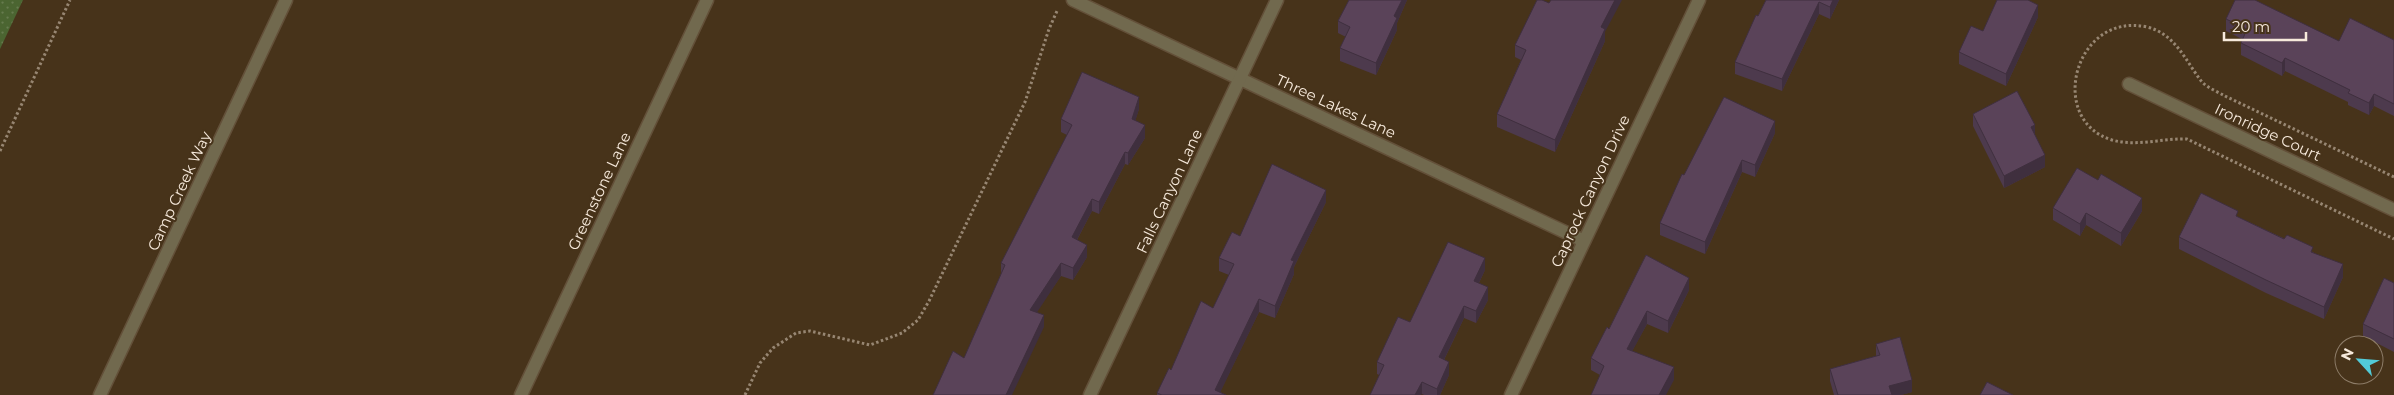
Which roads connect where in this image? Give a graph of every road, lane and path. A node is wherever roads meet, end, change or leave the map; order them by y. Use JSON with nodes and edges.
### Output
{"nodes":[{"id":1,"x":70,"y":0,"type":"edge"},
{"id":2,"x":286,"y":0,"type":"edge"},
{"id":3,"x":707,"y":0,"type":"edge"},
{"id":4,"x":1074,"y":0,"type":"edge"},
{"id":5,"x":1277,"y":0,"type":"edge"},
{"id":6,"x":1699,"y":0,"type":"edge"},
{"id":7,"x":1058,"y":7,"type":"dead end"},
{"id":8,"x":1240,"y":78,"type":"junction"},
{"id":9,"x":2129,"y":84,"type":"dead end"},
{"id":10,"x":0,"y":151,"type":"edge"},
{"id":11,"x":2394,"y":210,"type":"edge"},
{"id":12,"x":1584,"y":241,"type":"junction"},
{"id":13,"x":100,"y":395,"type":"edge"},
{"id":14,"x":521,"y":395,"type":"edge"},
{"id":15,"x":745,"y":395,"type":"edge"},
{"id":16,"x":1090,"y":395,"type":"edge"},
{"id":17,"x":1511,"y":395,"type":"edge"}],
"edges":[{"from":1,"to":10,"type":"path"},
{"from":2,"to":13,"type":"street","name":"Camp Creek Way"},
{"from":3,"to":14,"type":"street","name":"Greenstone Lane"},
{"from":4,"to":8,"type":"street","name":"Three Lakes Lane"},
{"from":5,"to":8,"type":"street","name":"Falls Canyon Lane"},
{"from":6,"to":12,"type":"street","name":"Caprock Canyon Drive"},
{"from":7,"to":15,"type":"path"},
{"from":8,"to":12,"type":"street","name":"Three Lakes Lane"},
{"from":8,"to":16,"type":"street","name":"Falls Canyon Lane"},
{"from":9,"to":11,"type":"street","name":"Ironridge Court"},
{"from":12,"to":17,"type":"street","name":"Caprock Canyon Drive"}]}
